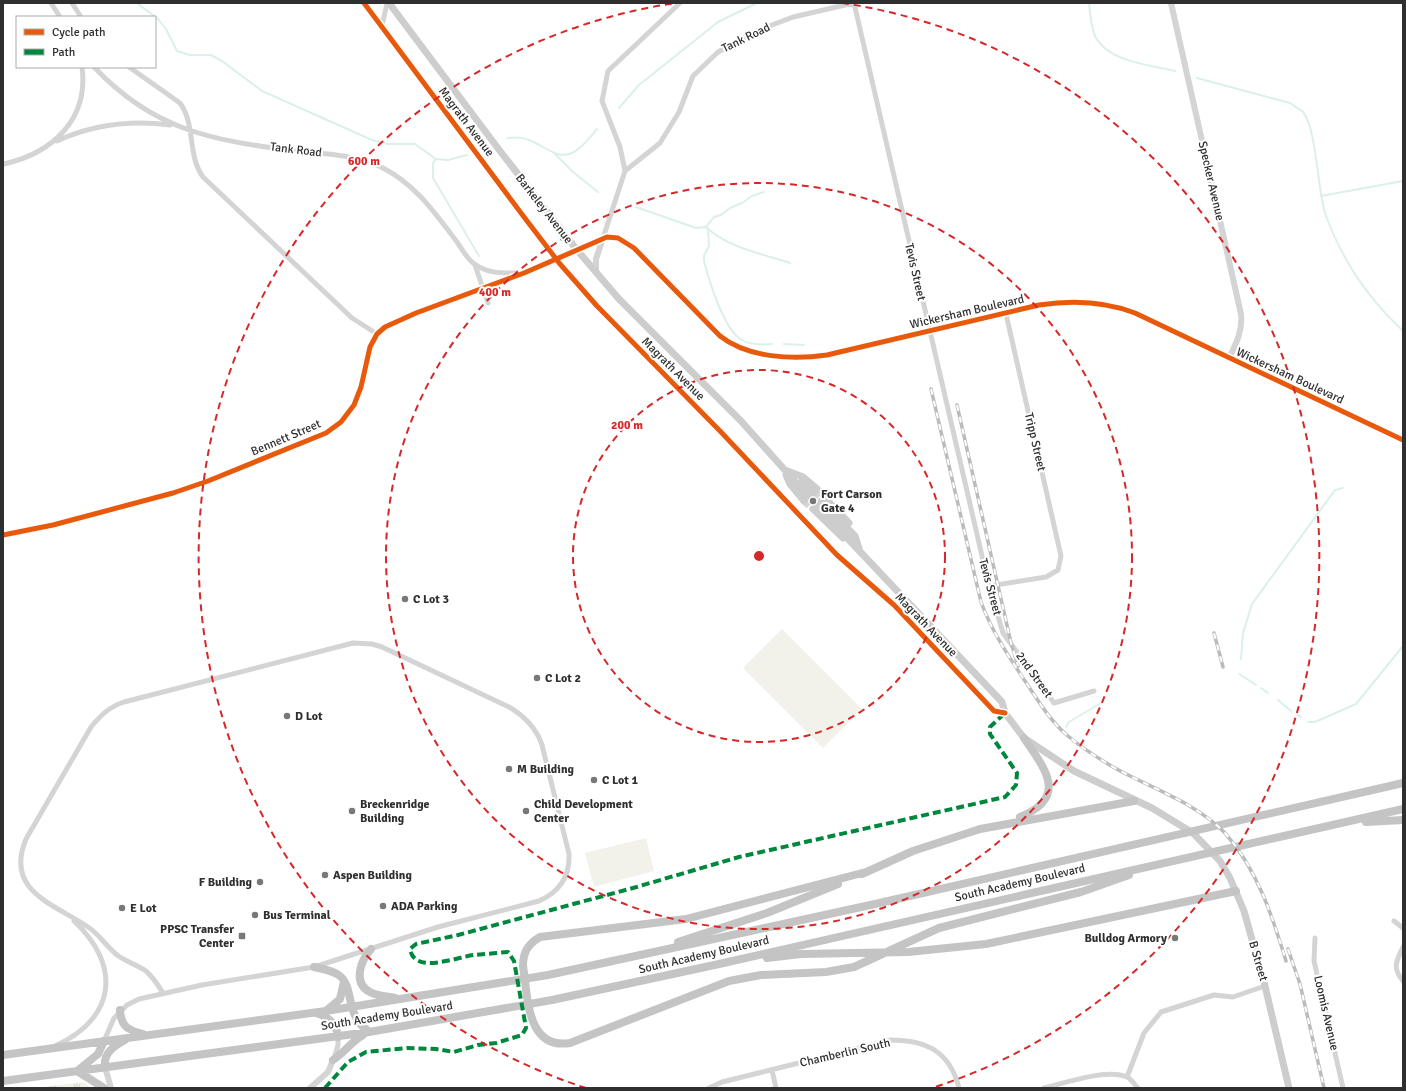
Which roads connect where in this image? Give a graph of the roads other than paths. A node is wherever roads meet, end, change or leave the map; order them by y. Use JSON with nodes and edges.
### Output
{"nodes":[{"id":1,"x":51,"y":3,"type":"edge"},
{"id":2,"x":72,"y":3,"type":"edge"},
{"id":3,"x":364,"y":3,"type":"edge"},
{"id":4,"x":388,"y":3,"type":"edge"},
{"id":5,"x":680,"y":3,"type":"edge"},
{"id":6,"x":854,"y":3,"type":"edge"},
{"id":7,"x":1171,"y":3,"type":"edge"},
{"id":8,"x":59,"y":16,"type":"edge"},
{"id":9,"x":80,"y":16,"type":"edge"},
{"id":10,"x":382,"y":26,"type":"junction"},
{"id":11,"x":82,"y":68,"type":"edge"},
{"id":12,"x":95,"y":68,"type":"edge"},
{"id":13,"x":130,"y":68,"type":"edge"},
{"id":14,"x":175,"y":126,"type":"junction"},
{"id":15,"x":190,"y":131,"type":"junction"},
{"id":16,"x":53,"y":143,"type":"junction"},
{"id":17,"x":4,"y":164,"type":"dead end"},
{"id":18,"x":625,"y":171,"type":"junction"},
{"id":19,"x":602,"y":238,"type":"junction"},
{"id":20,"x":577,"y":250,"type":"junction"},
{"id":21,"x":556,"y":259,"type":"junction"},
{"id":22,"x":475,"y":265,"type":"junction"},
{"id":23,"x":596,"y":272,"type":"junction"},
{"id":24,"x":524,"y":273,"type":"junction"},
{"id":25,"x":483,"y":288,"type":"junction"},
{"id":26,"x":488,"y":303,"type":"dead end"},
{"id":27,"x":1006,"y":314,"type":"junction"},
{"id":28,"x":929,"y":331,"type":"junction"},
{"id":29,"x":377,"y":334,"type":"junction"},
{"id":30,"x":1229,"y":358,"type":"junction"},
{"id":31,"x":1403,"y":440,"type":"edge"},
{"id":32,"x":783,"y":469,"type":"junction"},
{"id":33,"x":3,"y":535,"type":"edge"},
{"id":34,"x":861,"y":552,"type":"junction"},
{"id":35,"x":989,"y":586,"type":"junction"},
{"id":36,"x":1003,"y":633,"type":"joint"},
{"id":37,"x":1094,"y":691,"type":"dead end"},
{"id":38,"x":1005,"y":713,"type":"junction"},
{"id":39,"x":1024,"y":738,"type":"junction"},
{"id":40,"x":1403,"y":778,"type":"edge"},
{"id":41,"x":1403,"y":783,"type":"edge"},
{"id":42,"x":1363,"y":793,"type":"junction"},
{"id":43,"x":1134,"y":801,"type":"junction"},
{"id":44,"x":1403,"y":809,"type":"edge"},
{"id":45,"x":1403,"y":820,"type":"edge"},
{"id":46,"x":1005,"y":823,"type":"junction"},
{"id":47,"x":1337,"y":824,"type":"junction"},
{"id":48,"x":1205,"y":844,"type":"joint"},
{"id":49,"x":1165,"y":862,"type":"junction"},
{"id":50,"x":866,"y":872,"type":"junction"},
{"id":51,"x":1236,"y":891,"type":"junction"},
{"id":52,"x":68,"y":916,"type":"junction"},
{"id":53,"x":1394,"y":921,"type":"dead end"},
{"id":54,"x":1403,"y":928,"type":"edge"},
{"id":55,"x":1315,"y":938,"type":"dead end"},
{"id":56,"x":1403,"y":947,"type":"edge"},
{"id":57,"x":370,"y":949,"type":"junction"},
{"id":58,"x":625,"y":959,"type":"junction"},
{"id":59,"x":719,"y":964,"type":"junction"},
{"id":60,"x":314,"y":967,"type":"junction"},
{"id":61,"x":344,"y":981,"type":"junction"},
{"id":62,"x":1403,"y":981,"type":"edge"},
{"id":63,"x":1265,"y":986,"type":"junction"},
{"id":64,"x":163,"y":992,"type":"junction"},
{"id":65,"x":403,"y":999,"type":"junction"},
{"id":66,"x":352,"y":1007,"type":"junction"},
{"id":67,"x":120,"y":1010,"type":"junction"},
{"id":68,"x":326,"y":1011,"type":"junction"},
{"id":69,"x":313,"y":1013,"type":"junction"},
{"id":70,"x":370,"y":1032,"type":"junction"},
{"id":71,"x":145,"y":1035,"type":"junction"},
{"id":72,"x":131,"y":1037,"type":"junction"},
{"id":73,"x":338,"y":1037,"type":"junction"},
{"id":74,"x":104,"y":1041,"type":"junction"},
{"id":75,"x":49,"y":1049,"type":"junction"},
{"id":76,"x":3,"y":1055,"type":"edge"},
{"id":77,"x":333,"y":1060,"type":"junction"},
{"id":78,"x":105,"y":1067,"type":"junction"},
{"id":79,"x":772,"y":1070,"type":"junction"},
{"id":80,"x":76,"y":1071,"type":"junction"},
{"id":81,"x":1127,"y":1077,"type":"junction"},
{"id":82,"x":3,"y":1081,"type":"edge"},
{"id":83,"x":1062,"y":1086,"type":"edge"},
{"id":84,"x":104,"y":1088,"type":"edge"},
{"id":85,"x":111,"y":1088,"type":"edge"},
{"id":86,"x":310,"y":1088,"type":"edge"},
{"id":87,"x":710,"y":1088,"type":"edge"},
{"id":88,"x":776,"y":1088,"type":"edge"},
{"id":89,"x":959,"y":1088,"type":"edge"},
{"id":90,"x":1044,"y":1088,"type":"edge"},
{"id":91,"x":1138,"y":1088,"type":"edge"},
{"id":92,"x":1289,"y":1088,"type":"edge"},
{"id":93,"x":1343,"y":1088,"type":"edge"}],
"edges":[{"from":1,"to":8,"type":"street"},
{"from":2,"to":9,"type":"street"},
{"from":3,"to":10,"type":"main road","name":"Magrath Avenue"},
{"from":4,"to":10,"type":"street"},
{"from":4,"to":20,"type":"main road","name":"Barkeley Avenue"},
{"from":5,"to":18,"type":"street"},
{"from":6,"to":18,"type":"street","name":"Tank Road"},
{"from":6,"to":28,"type":"street","name":"Tevis Street"},
{"from":7,"to":30,"type":"street","name":"Specker Avenue"},
{"from":10,"to":21,"type":"main road","name":"Magrath Avenue"},
{"from":11,"to":16,"type":"street"},
{"from":12,"to":14,"type":"street","name":"Tank Road"},
{"from":13,"to":15,"type":"street"},
{"from":14,"to":15,"type":"street","name":"Tank Road"},
{"from":14,"to":16,"type":"street"},
{"from":15,"to":22,"type":"street","name":"Tank Road"},
{"from":15,"to":29,"type":"street"},
{"from":16,"to":17,"type":"street"},
{"from":18,"to":19,"type":"street"},
{"from":19,"to":20,"type":"street"},
{"from":19,"to":23,"type":"street"},
{"from":19,"to":28,"type":"street","name":"Wickersham Boulevard"},
{"from":20,"to":21,"type":"street"},
{"from":20,"to":23,"type":"main road","name":"Barkeley Avenue"},
{"from":21,"to":24,"type":"street"},
{"from":21,"to":38,"type":"main road","name":"Magrath Avenue"},
{"from":22,"to":24,"type":"street"},
{"from":22,"to":25,"type":"street","name":"Tank Road"},
{"from":23,"to":32,"type":"main road","name":"Barkeley Avenue"},
{"from":24,"to":25,"type":"street"},
{"from":25,"to":26,"type":"street","name":"Tank Road"},
{"from":25,"to":29,"type":"street"},
{"from":27,"to":28,"type":"street","name":"Wickersham Boulevard"},
{"from":27,"to":30,"type":"street","name":"Wickersham Boulevard"},
{"from":27,"to":35,"type":"street","name":"Tripp Street"},
{"from":28,"to":35,"type":"street","name":"Tevis Street"},
{"from":29,"to":33,"type":"street","name":"Bennett Street"},
{"from":30,"to":31,"type":"street","name":"Wickersham Boulevard"},
{"from":32,"to":32,"type":"main road","name":"Barkeley Avenue"},
{"from":34,"to":34,"type":"main road"},
{"from":34,"to":38,"type":"main road"},
{"from":35,"to":36,"type":"street","name":"Tevis Street"},
{"from":36,"to":37,"type":"street","name":"2nd Street"},
{"from":38,"to":39,"type":"main road","name":"Magrath Avenue"},
{"from":39,"to":43,"type":"main road","name":"Magrath Avenue"},
{"from":39,"to":46,"type":"highway"},
{"from":40,"to":42,"type":"highway"},
{"from":41,"to":42,"type":"highway","name":"South Academy Boulevard"},
{"from":42,"to":58,"type":"highway","name":"South Academy Boulevard"},
{"from":43,"to":46,"type":"highway"},
{"from":43,"to":48,"type":"main road","name":"Magrath Avenue"},
{"from":44,"to":47,"type":"highway","name":"South Academy Boulevard"},
{"from":45,"to":47,"type":"highway"},
{"from":46,"to":50,"type":"highway"},
{"from":47,"to":49,"type":"highway","name":"South Academy Boulevard"},
{"from":48,"to":51,"type":"main road","name":"B Street"},
{"from":49,"to":50,"type":"highway"},
{"from":49,"to":59,"type":"highway","name":"South Academy Boulevard"},
{"from":50,"to":58,"type":"highway"},
{"from":51,"to":59,"type":"highway"},
{"from":51,"to":63,"type":"main road","name":"B Street"},
{"from":52,"to":57,"type":"street"},
{"from":52,"to":64,"type":"street"},
{"from":52,"to":75,"type":"street"},
{"from":53,"to":54,"type":"street"},
{"from":55,"to":93,"type":"street","name":"Loomis Avenue"},
{"from":56,"to":62,"type":"street"},
{"from":57,"to":60,"type":"street"},
{"from":57,"to":65,"type":"highway"},
{"from":58,"to":65,"type":"highway","name":"South Academy Boulevard"},
{"from":59,"to":70,"type":"highway","name":"South Academy Boulevard"},
{"from":60,"to":61,"type":"highway"},
{"from":60,"to":64,"type":"street"},
{"from":61,"to":66,"type":"highway"},
{"from":61,"to":68,"type":"highway"},
{"from":63,"to":81,"type":"street"},
{"from":63,"to":92,"type":"main road","name":"B Street"},
{"from":64,"to":67,"type":"street"},
{"from":65,"to":66,"type":"highway","name":"South Academy Boulevard"},
{"from":66,"to":68,"type":"highway","name":"South Academy Boulevard"},
{"from":66,"to":70,"type":"highway"},
{"from":67,"to":71,"type":"highway"},
{"from":67,"to":74,"type":"street"},
{"from":68,"to":69,"type":"highway","name":"South Academy Boulevard"},
{"from":69,"to":71,"type":"highway","name":"South Academy Boulevard"},
{"from":69,"to":73,"type":"highway"},
{"from":70,"to":73,"type":"highway","name":"South Academy Boulevard"},
{"from":70,"to":77,"type":"highway"},
{"from":71,"to":72,"type":"highway","name":"South Academy Boulevard"},
{"from":72,"to":74,"type":"highway","name":"South Academy Boulevard"},
{"from":72,"to":78,"type":"highway"},
{"from":73,"to":77,"type":"street"},
{"from":73,"to":78,"type":"highway","name":"South Academy Boulevard"},
{"from":74,"to":75,"type":"highway","name":"South Academy Boulevard"},
{"from":74,"to":80,"type":"highway"},
{"from":75,"to":76,"type":"highway","name":"South Academy Boulevard"},
{"from":77,"to":86,"type":"street"},
{"from":78,"to":80,"type":"highway","name":"South Academy Boulevard"},
{"from":78,"to":85,"type":"street"},
{"from":79,"to":87,"type":"street","name":"Chamberlin South"},
{"from":79,"to":88,"type":"street"},
{"from":79,"to":89,"type":"street","name":"Chamberlin South"},
{"from":80,"to":82,"type":"highway","name":"South Academy Boulevard"},
{"from":80,"to":84,"type":"highway"},
{"from":81,"to":83,"type":"street"},
{"from":81,"to":91,"type":"street"},
{"from":83,"to":90,"type":"street"}]}
